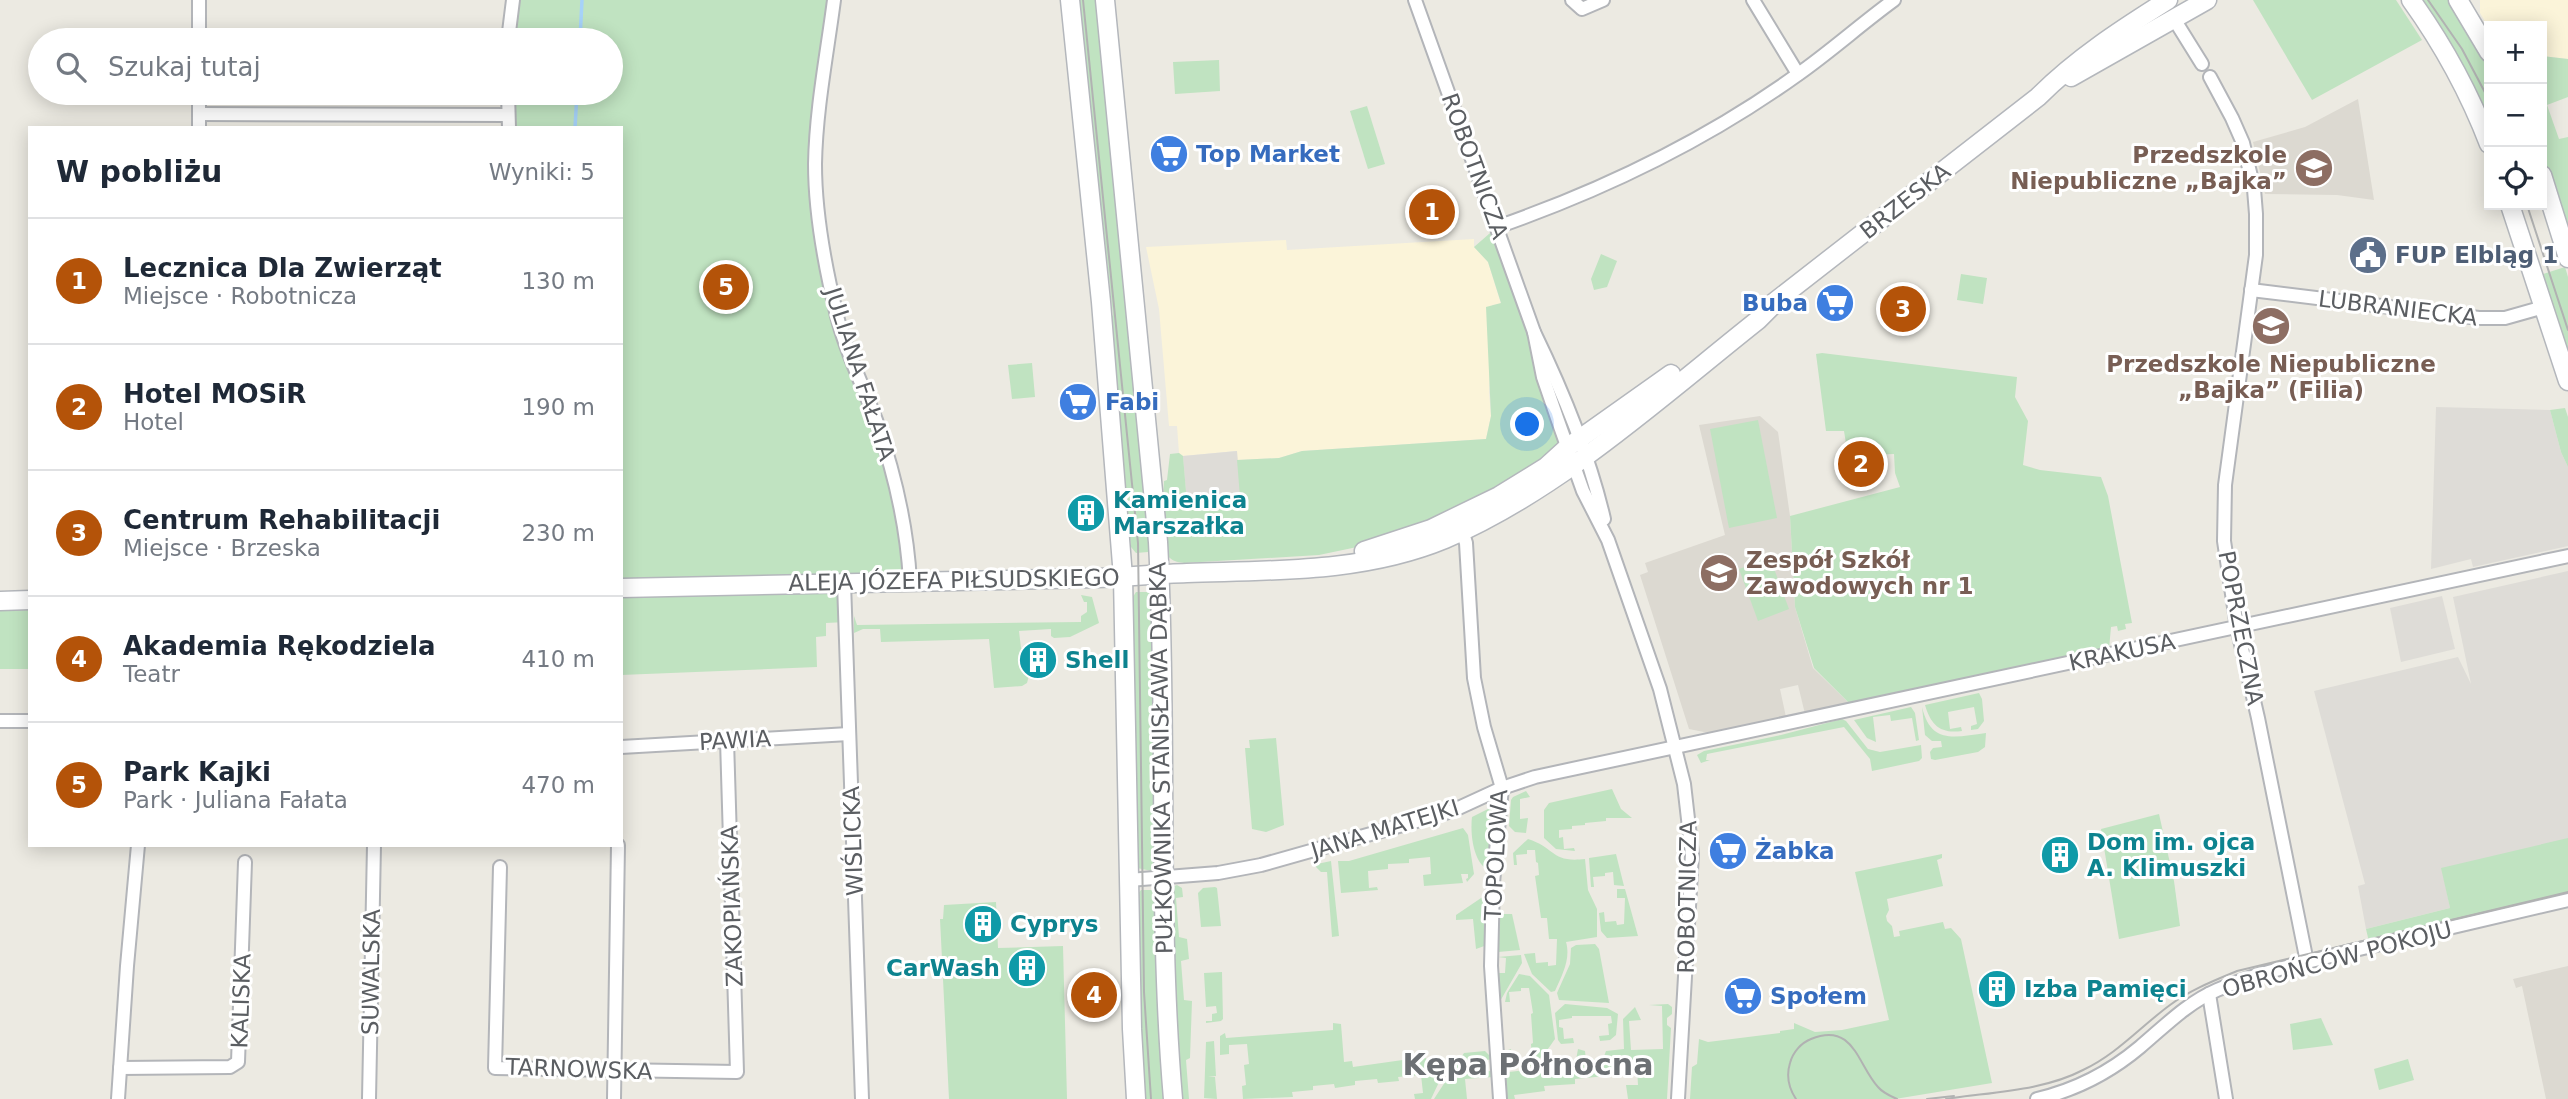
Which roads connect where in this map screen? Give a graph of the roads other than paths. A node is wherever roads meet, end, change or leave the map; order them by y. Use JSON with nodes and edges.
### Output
{"nodes":[{"id":1,"x":200,"y":0,"type":"edge"},
{"id":2,"x":513,"y":0,"type":"edge"},
{"id":3,"x":834,"y":0,"type":"edge"},
{"id":4,"x":1070,"y":0,"type":"edge"},
{"id":5,"x":1105,"y":0,"type":"edge"},
{"id":6,"x":1415,"y":0,"type":"edge"},
{"id":7,"x":1572,"y":0,"type":"edge"},
{"id":8,"x":1603,"y":0,"type":"edge"},
{"id":9,"x":1753,"y":0,"type":"edge"},
{"id":10,"x":1894,"y":0,"type":"edge"},
{"id":11,"x":2168,"y":0,"type":"edge"},
{"id":12,"x":2207,"y":0,"type":"edge"},
{"id":13,"x":2411,"y":0,"type":"edge"},
{"id":14,"x":2458,"y":0,"type":"edge"},
{"id":15,"x":2174,"y":19,"type":"junction"},
{"id":16,"x":199,"y":28,"type":"edge"},
{"id":17,"x":510,"y":28,"type":"edge"},
{"id":18,"x":2484,"y":44,"type":"edge"},
{"id":19,"x":2202,"y":64,"type":"dead end"},
{"id":20,"x":1798,"y":74,"type":"junction"},
{"id":21,"x":2210,"y":78,"type":"dead end"},
{"id":22,"x":2038,"y":97,"type":"junction"},
{"id":23,"x":199,"y":105,"type":"edge"},
{"id":24,"x":199,"y":114,"type":"junction"},
{"id":25,"x":509,"y":121,"type":"edge"},
{"id":26,"x":199,"y":126,"type":"edge"},
{"id":27,"x":2484,"y":132,"type":"edge"},
{"id":28,"x":2547,"y":191,"type":"edge"},
{"id":29,"x":2512,"y":210,"type":"edge"},
{"id":30,"x":1497,"y":227,"type":"junction"},
{"id":31,"x":2568,"y":258,"type":"edge"},
{"id":32,"x":2251,"y":290,"type":"junction"},
{"id":33,"x":2544,"y":307,"type":"junction"},
{"id":34,"x":2568,"y":381,"type":"edge"},
{"id":35,"x":1576,"y":451,"type":"junction"},
{"id":36,"x":1462,"y":531,"type":"junction"},
{"id":37,"x":2568,"y":556,"type":"edge"},
{"id":38,"x":1287,"y":570,"type":"junction"},
{"id":39,"x":1160,"y":575,"type":"junction"},
{"id":40,"x":1123,"y":577,"type":"junction"},
{"id":41,"x":910,"y":581,"type":"junction"},
{"id":42,"x":844,"y":583,"type":"junction"},
{"id":43,"x":623,"y":588,"type":"edge"},
{"id":44,"x":28,"y":600,"type":"edge"},
{"id":45,"x":0,"y":601,"type":"edge"},
{"id":46,"x":2237,"y":627,"type":"junction"},
{"id":47,"x":0,"y":721,"type":"edge"},
{"id":48,"x":28,"y":721,"type":"edge"},
{"id":49,"x":849,"y":734,"type":"junction"},
{"id":50,"x":727,"y":740,"type":"junction"},
{"id":51,"x":623,"y":747,"type":"edge"},
{"id":52,"x":1676,"y":747,"type":"junction"},
{"id":53,"x":1502,"y":788,"type":"junction"},
{"id":54,"x":138,"y":847,"type":"edge"},
{"id":55,"x":374,"y":847,"type":"edge"},
{"id":56,"x":618,"y":847,"type":"edge"},
{"id":57,"x":245,"y":862,"type":"dead end"},
{"id":58,"x":500,"y":867,"type":"dead end"},
{"id":59,"x":1163,"y":878,"type":"junction"},
{"id":60,"x":1129,"y":880,"type":"junction"},
{"id":61,"x":2568,"y":900,"type":"edge"},
{"id":62,"x":2306,"y":962,"type":"junction"},
{"id":63,"x":2209,"y":993,"type":"junction"},
{"id":64,"x":120,"y":1069,"type":"junction"},
{"id":65,"x":615,"y":1071,"type":"junction"},
{"id":66,"x":737,"y":1072,"type":"joint"},
{"id":67,"x":2051,"y":1097,"type":"edge"},
{"id":68,"x":118,"y":1099,"type":"edge"},
{"id":69,"x":369,"y":1099,"type":"edge"},
{"id":70,"x":614,"y":1099,"type":"edge"},
{"id":71,"x":862,"y":1099,"type":"edge"},
{"id":72,"x":1136,"y":1099,"type":"edge"},
{"id":73,"x":1173,"y":1099,"type":"edge"},
{"id":74,"x":1500,"y":1099,"type":"edge"},
{"id":75,"x":1678,"y":1099,"type":"edge"},
{"id":76,"x":2037,"y":1099,"type":"edge"},
{"id":77,"x":2226,"y":1099,"type":"edge"}],
"edges":[{"from":1,"to":16,"type":"street"},
{"from":2,"to":17,"type":"street"},
{"from":3,"to":41,"type":"street","name":"JULIANA FAŁATA"},
{"from":4,"to":40,"type":"main road","name":"PUŁKOWNIKA STANISŁAWA DĄBKA"},
{"from":5,"to":39,"type":"main road","name":"PUŁKOWNIKA STANISŁAWA DĄBKA"},
{"from":6,"to":30,"type":"street","name":"ROBOTNICZA"},
{"from":7,"to":8,"type":"street"},
{"from":9,"to":20,"type":"street"},
{"from":10,"to":20,"type":"street"},
{"from":11,"to":22,"type":"main road","name":"BRZESKA"},
{"from":12,"to":15,"type":"main road","name":"BRZESKA"},
{"from":13,"to":27,"type":"main road"},
{"from":14,"to":18,"type":"main road"},
{"from":15,"to":19,"type":"street"},
{"from":15,"to":22,"type":"main road","name":"BRZESKA"},
{"from":20,"to":30,"type":"street"},
{"from":21,"to":32,"type":"street","name":"POPRZECZNA"},
{"from":22,"to":35,"type":"main road","name":"BRZESKA"},
{"from":23,"to":24,"type":"street"},
{"from":24,"to":25,"type":"street"},
{"from":24,"to":26,"type":"street"},
{"from":28,"to":31,"type":"main road"},
{"from":29,"to":33,"type":"main road"},
{"from":30,"to":35,"type":"street","name":"ROBOTNICZA"},
{"from":32,"to":33,"type":"street","name":"LUBRANIECKA"},
{"from":32,"to":46,"type":"street","name":"POPRZECZNA"},
{"from":33,"to":34,"type":"main road"},
{"from":35,"to":36,"type":"main road","name":"ALEJA JÓZEFA PIŁSUDSKIEGO"},
{"from":35,"to":38,"type":"main road","name":"ALEJA JÓZEFA PIŁSUDSKIEGO"},
{"from":35,"to":52,"type":"street","name":"ROBOTNICZA"},
{"from":36,"to":38,"type":"main road","name":"ALEJA JÓZEFA PIŁSUDSKIEGO"},
{"from":36,"to":53,"type":"street","name":"TOPOLOWA"},
{"from":37,"to":46,"type":"street","name":"KRAKUSA"},
{"from":38,"to":39,"type":"main road","name":"ALEJA JÓZEFA PIŁSUDSKIEGO"},
{"from":39,"to":40,"type":"main road","name":"ALEJA JÓZEFA PIŁSUDSKIEGO"},
{"from":39,"to":59,"type":"main road","name":"PUŁKOWNIKA STANISŁAWA DĄBKA"},
{"from":40,"to":41,"type":"main road","name":"ALEJA JÓZEFA PIŁSUDSKIEGO"},
{"from":40,"to":60,"type":"main road","name":"PUŁKOWNIKA STANISŁAWA DĄBKA"},
{"from":41,"to":42,"type":"main road","name":"ALEJA JÓZEFA PIŁSUDSKIEGO"},
{"from":42,"to":43,"type":"main road","name":"ALEJA JÓZEFA PIŁSUDSKIEGO"},
{"from":42,"to":49,"type":"street","name":"WIŚLICKA"},
{"from":44,"to":45,"type":"main road"},
{"from":46,"to":52,"type":"street","name":"KRAKUSA"},
{"from":46,"to":62,"type":"street","name":"POPRZECZNA"},
{"from":47,"to":48,"type":"street"},
{"from":49,"to":50,"type":"street","name":"PAWIA"},
{"from":49,"to":71,"type":"street","name":"WIŚLICKA"},
{"from":50,"to":51,"type":"street","name":"PAWIA"},
{"from":50,"to":66,"type":"street","name":"ZAKOPIAŃSKA"},
{"from":52,"to":53,"type":"street","name":"JANA MATEJKI"},
{"from":52,"to":75,"type":"street","name":"ROBOTNICZA"},
{"from":53,"to":59,"type":"street","name":"JANA MATEJKI"},
{"from":53,"to":74,"type":"street","name":"TOPOLOWA"},
{"from":54,"to":64,"type":"street"},
{"from":55,"to":69,"type":"street","name":"SUWALSKA"},
{"from":56,"to":65,"type":"street"},
{"from":57,"to":64,"type":"street","name":"KALISKA"},
{"from":58,"to":65,"type":"street","name":"TARNOWSKA"},
{"from":59,"to":60,"type":"street","name":"JANA MATEJKI"},
{"from":59,"to":73,"type":"main road","name":"PUŁKOWNIKA STANISŁAWA DĄBKA"},
{"from":60,"to":72,"type":"main road","name":"PUŁKOWNIKA STANISŁAWA DĄBKA"},
{"from":61,"to":62,"type":"street","name":"OBROŃCÓW POKOJU"},
{"from":62,"to":63,"type":"street","name":"OBROŃCÓW POKOJU"},
{"from":63,"to":67,"type":"street","name":"OBROŃCÓW POKOJU"},
{"from":63,"to":77,"type":"street"},
{"from":64,"to":68,"type":"street"},
{"from":65,"to":66,"type":"street","name":"TARNOWSKA"},
{"from":65,"to":70,"type":"street"},
{"from":67,"to":76,"type":"street","name":"OBROŃCÓW POKOJU"}]}
